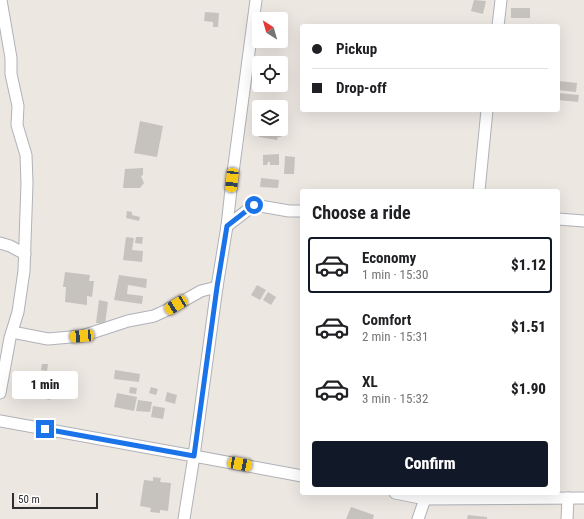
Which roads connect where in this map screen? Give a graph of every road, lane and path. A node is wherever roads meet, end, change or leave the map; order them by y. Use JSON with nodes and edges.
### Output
{"nodes":[{"id":1,"x":1,"y":0,"type":"edge"},
{"id":2,"x":256,"y":0,"type":"edge"},
{"id":3,"x":501,"y":0,"type":"edge"},
{"id":4,"x":498,"y":24,"type":"edge"},
{"id":5,"x":487,"y":112,"type":"edge"},
{"id":6,"x":478,"y":189,"type":"edge"},
{"id":7,"x":300,"y":211,"type":"edge"},
{"id":8,"x":560,"y":219,"type":"edge"},
{"id":9,"x":584,"y":221,"type":"edge"},
{"id":10,"x":227,"y":226,"type":"junction"},
{"id":11,"x":0,"y":243,"type":"edge"},
{"id":12,"x":25,"y":254,"type":"junction"},
{"id":13,"x":217,"y":287,"type":"junction"},
{"id":14,"x":12,"y":332,"type":"junction"},
{"id":15,"x":0,"y":393,"type":"edge"},
{"id":16,"x":0,"y":422,"type":"edge"},
{"id":17,"x":194,"y":456,"type":"junction"},
{"id":18,"x":300,"y":476,"type":"edge"},
{"id":19,"x":405,"y":495,"type":"edge"},
{"id":20,"x":568,"y":498,"type":"junction"},
{"id":21,"x":584,"y":498,"type":"edge"},
{"id":22,"x":425,"y":499,"type":"junction"},
{"id":23,"x":184,"y":519,"type":"edge"},
{"id":24,"x":418,"y":519,"type":"edge"},
{"id":25,"x":567,"y":519,"type":"edge"}],
"edges":[{"from":1,"to":12,"type":"street"},
{"from":2,"to":10,"type":"street"},
{"from":3,"to":4,"type":"street"},
{"from":5,"to":6,"type":"street"},
{"from":7,"to":10,"type":"street"},
{"from":8,"to":9,"type":"street"},
{"from":10,"to":13,"type":"street"},
{"from":11,"to":12,"type":"street"},
{"from":12,"to":14,"type":"street"},
{"from":13,"to":14,"type":"street"},
{"from":13,"to":17,"type":"street"},
{"from":14,"to":15,"type":"street"},
{"from":16,"to":17,"type":"street"},
{"from":17,"to":18,"type":"street"},
{"from":17,"to":23,"type":"street"},
{"from":19,"to":22,"type":"street"},
{"from":20,"to":21,"type":"street"},
{"from":20,"to":22,"type":"street"},
{"from":20,"to":25,"type":"street"},
{"from":22,"to":24,"type":"street"}]}
